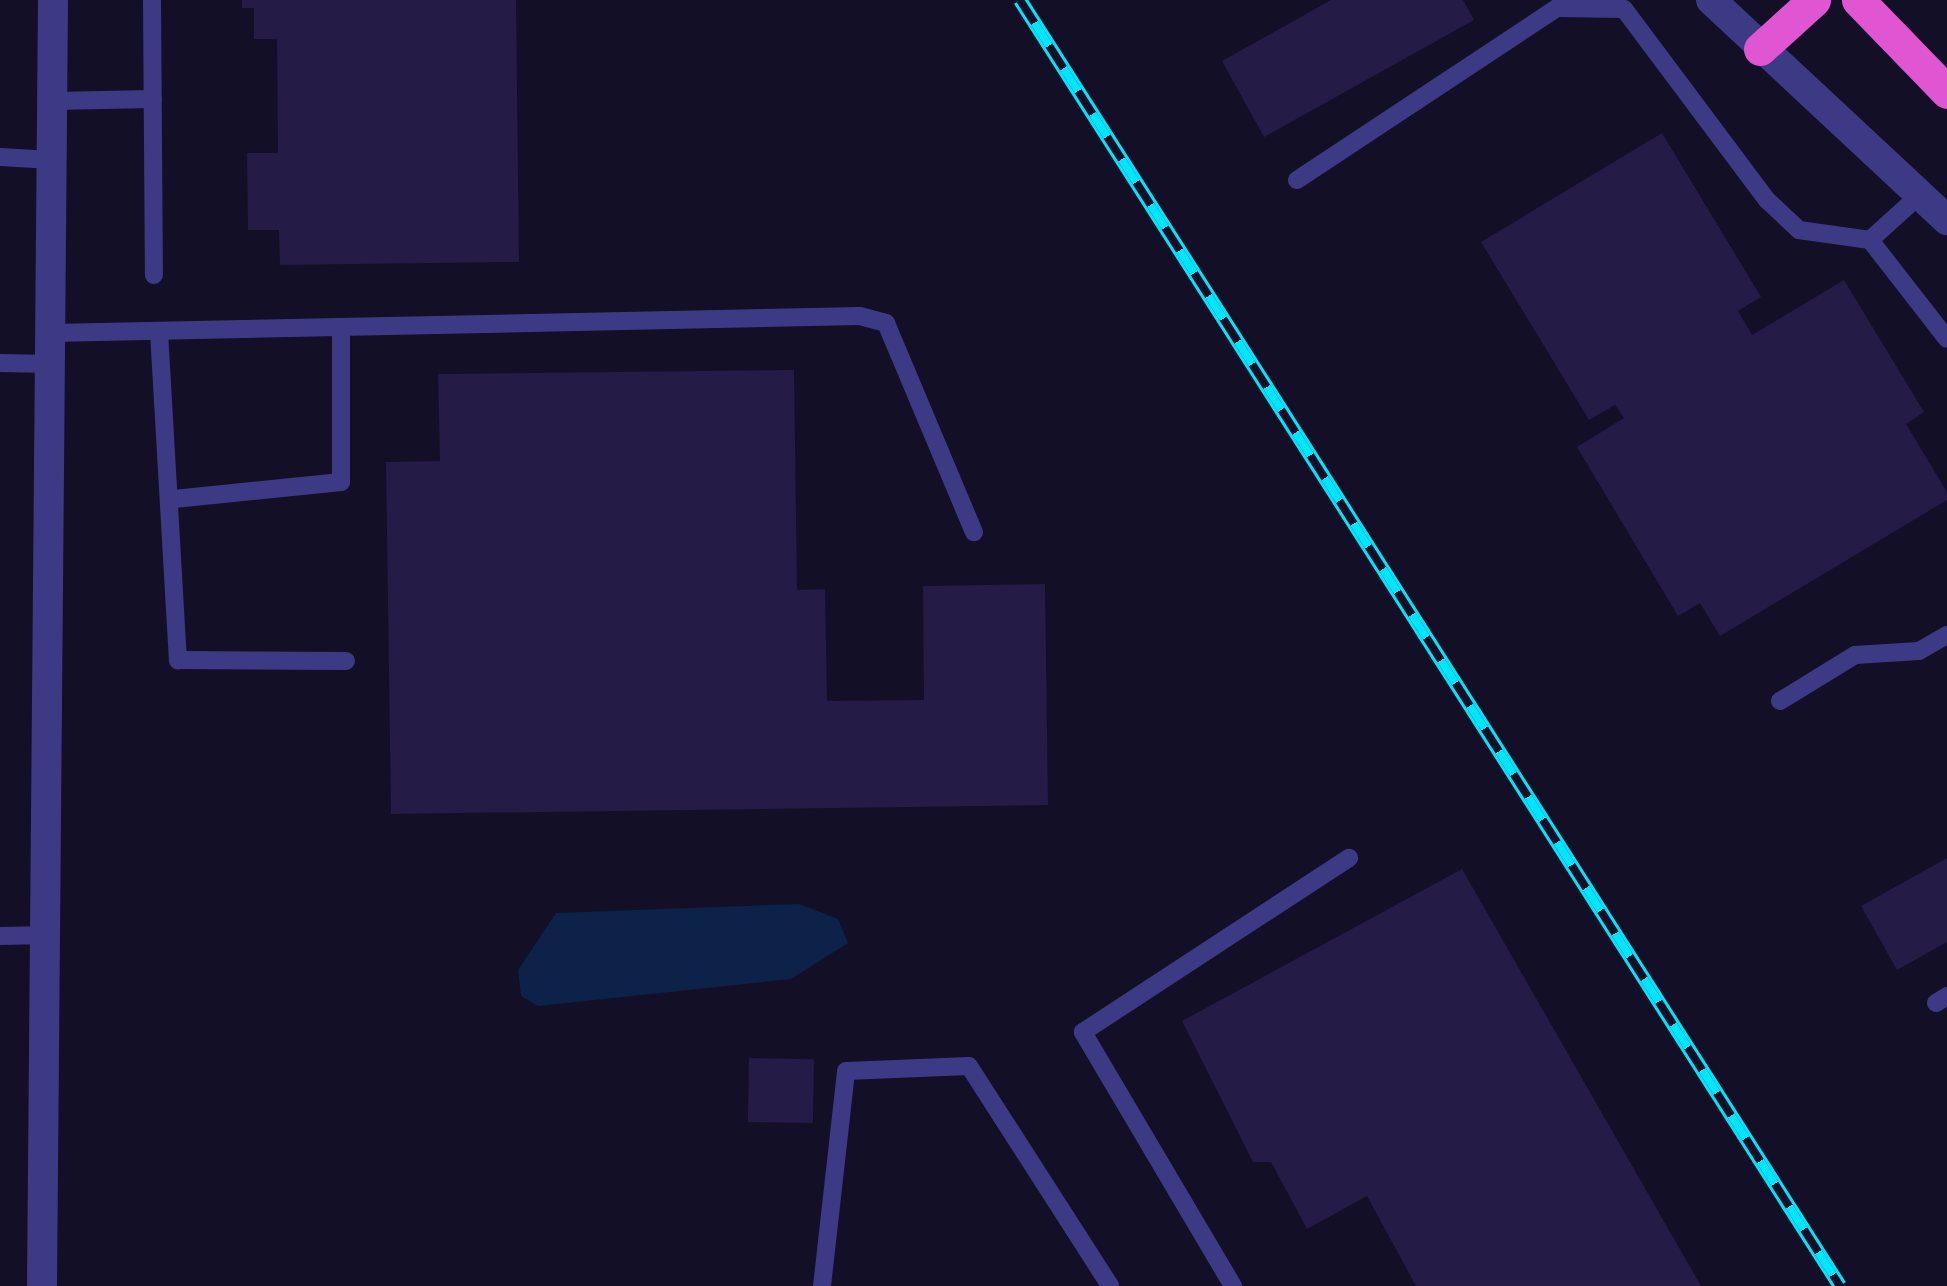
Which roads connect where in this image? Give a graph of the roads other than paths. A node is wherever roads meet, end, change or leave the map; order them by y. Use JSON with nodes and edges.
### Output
{"nodes":[{"id":1,"x":53,"y":0,"type":"edge"},
{"id":2,"x":152,"y":0,"type":"edge"},
{"id":3,"x":1711,"y":0,"type":"edge"},
{"id":4,"x":1814,"y":0,"type":"edge"},
{"id":5,"x":1858,"y":0,"type":"edge"},
{"id":6,"x":1554,"y":4,"type":"edge"},
{"id":7,"x":1629,"y":4,"type":"edge"},
{"id":8,"x":1760,"y":50,"type":"junction"},
{"id":9,"x":1947,"y":92,"type":"edge"},
{"id":10,"x":153,"y":99,"type":"junction"},
{"id":11,"x":52,"y":101,"type":"junction"},
{"id":12,"x":0,"y":157,"type":"edge"},
{"id":13,"x":52,"y":160,"type":"junction"},
{"id":14,"x":1297,"y":180,"type":"dead end"},
{"id":15,"x":1923,"y":192,"type":"junction"},
{"id":16,"x":1947,"y":220,"type":"edge"},
{"id":17,"x":1870,"y":240,"type":"junction"},
{"id":18,"x":154,"y":275,"type":"dead end"},
{"id":19,"x":341,"y":328,"type":"junction"},
{"id":20,"x":158,"y":332,"type":"junction"},
{"id":21,"x":1947,"y":339,"type":"edge"},
{"id":22,"x":51,"y":349,"type":"junction"},
{"id":23,"x":0,"y":363,"type":"edge"},
{"id":24,"x":173,"y":499,"type":"junction"},
{"id":25,"x":974,"y":532,"type":"dead end"},
{"id":26,"x":1947,"y":635,"type":"edge"},
{"id":27,"x":346,"y":661,"type":"dead end"},
{"id":28,"x":1780,"y":701,"type":"dead end"},
{"id":29,"x":1349,"y":858,"type":"dead end"},
{"id":30,"x":51,"y":935,"type":"junction"},
{"id":31,"x":0,"y":936,"type":"edge"},
{"id":32,"x":42,"y":1286,"type":"edge"},
{"id":33,"x":822,"y":1286,"type":"edge"},
{"id":34,"x":1110,"y":1286,"type":"edge"},
{"id":35,"x":1233,"y":1286,"type":"edge"}],
"edges":[{"from":1,"to":11,"type":"street"},
{"from":2,"to":10,"type":"lane"},
{"from":3,"to":8,"type":"street"},
{"from":4,"to":8,"type":"highway"},
{"from":5,"to":9,"type":"highway"},
{"from":6,"to":7,"type":"lane"},
{"from":6,"to":14,"type":"lane"},
{"from":7,"to":17,"type":"lane"},
{"from":8,"to":15,"type":"street"},
{"from":10,"to":11,"type":"lane"},
{"from":10,"to":18,"type":"lane"},
{"from":11,"to":13,"type":"street"},
{"from":12,"to":13,"type":"lane"},
{"from":13,"to":22,"type":"street"},
{"from":15,"to":16,"type":"street"},
{"from":15,"to":17,"type":"lane"},
{"from":17,"to":21,"type":"lane"},
{"from":19,"to":20,"type":"lane"},
{"from":19,"to":24,"type":"lane"},
{"from":19,"to":25,"type":"lane"},
{"from":20,"to":22,"type":"lane"},
{"from":20,"to":24,"type":"lane"},
{"from":22,"to":23,"type":"lane"},
{"from":22,"to":30,"type":"street"},
{"from":24,"to":27,"type":"lane"},
{"from":26,"to":28,"type":"lane"},
{"from":29,"to":35,"type":"lane"},
{"from":30,"to":31,"type":"lane"},
{"from":30,"to":32,"type":"street"},
{"from":33,"to":34,"type":"lane"}]}
